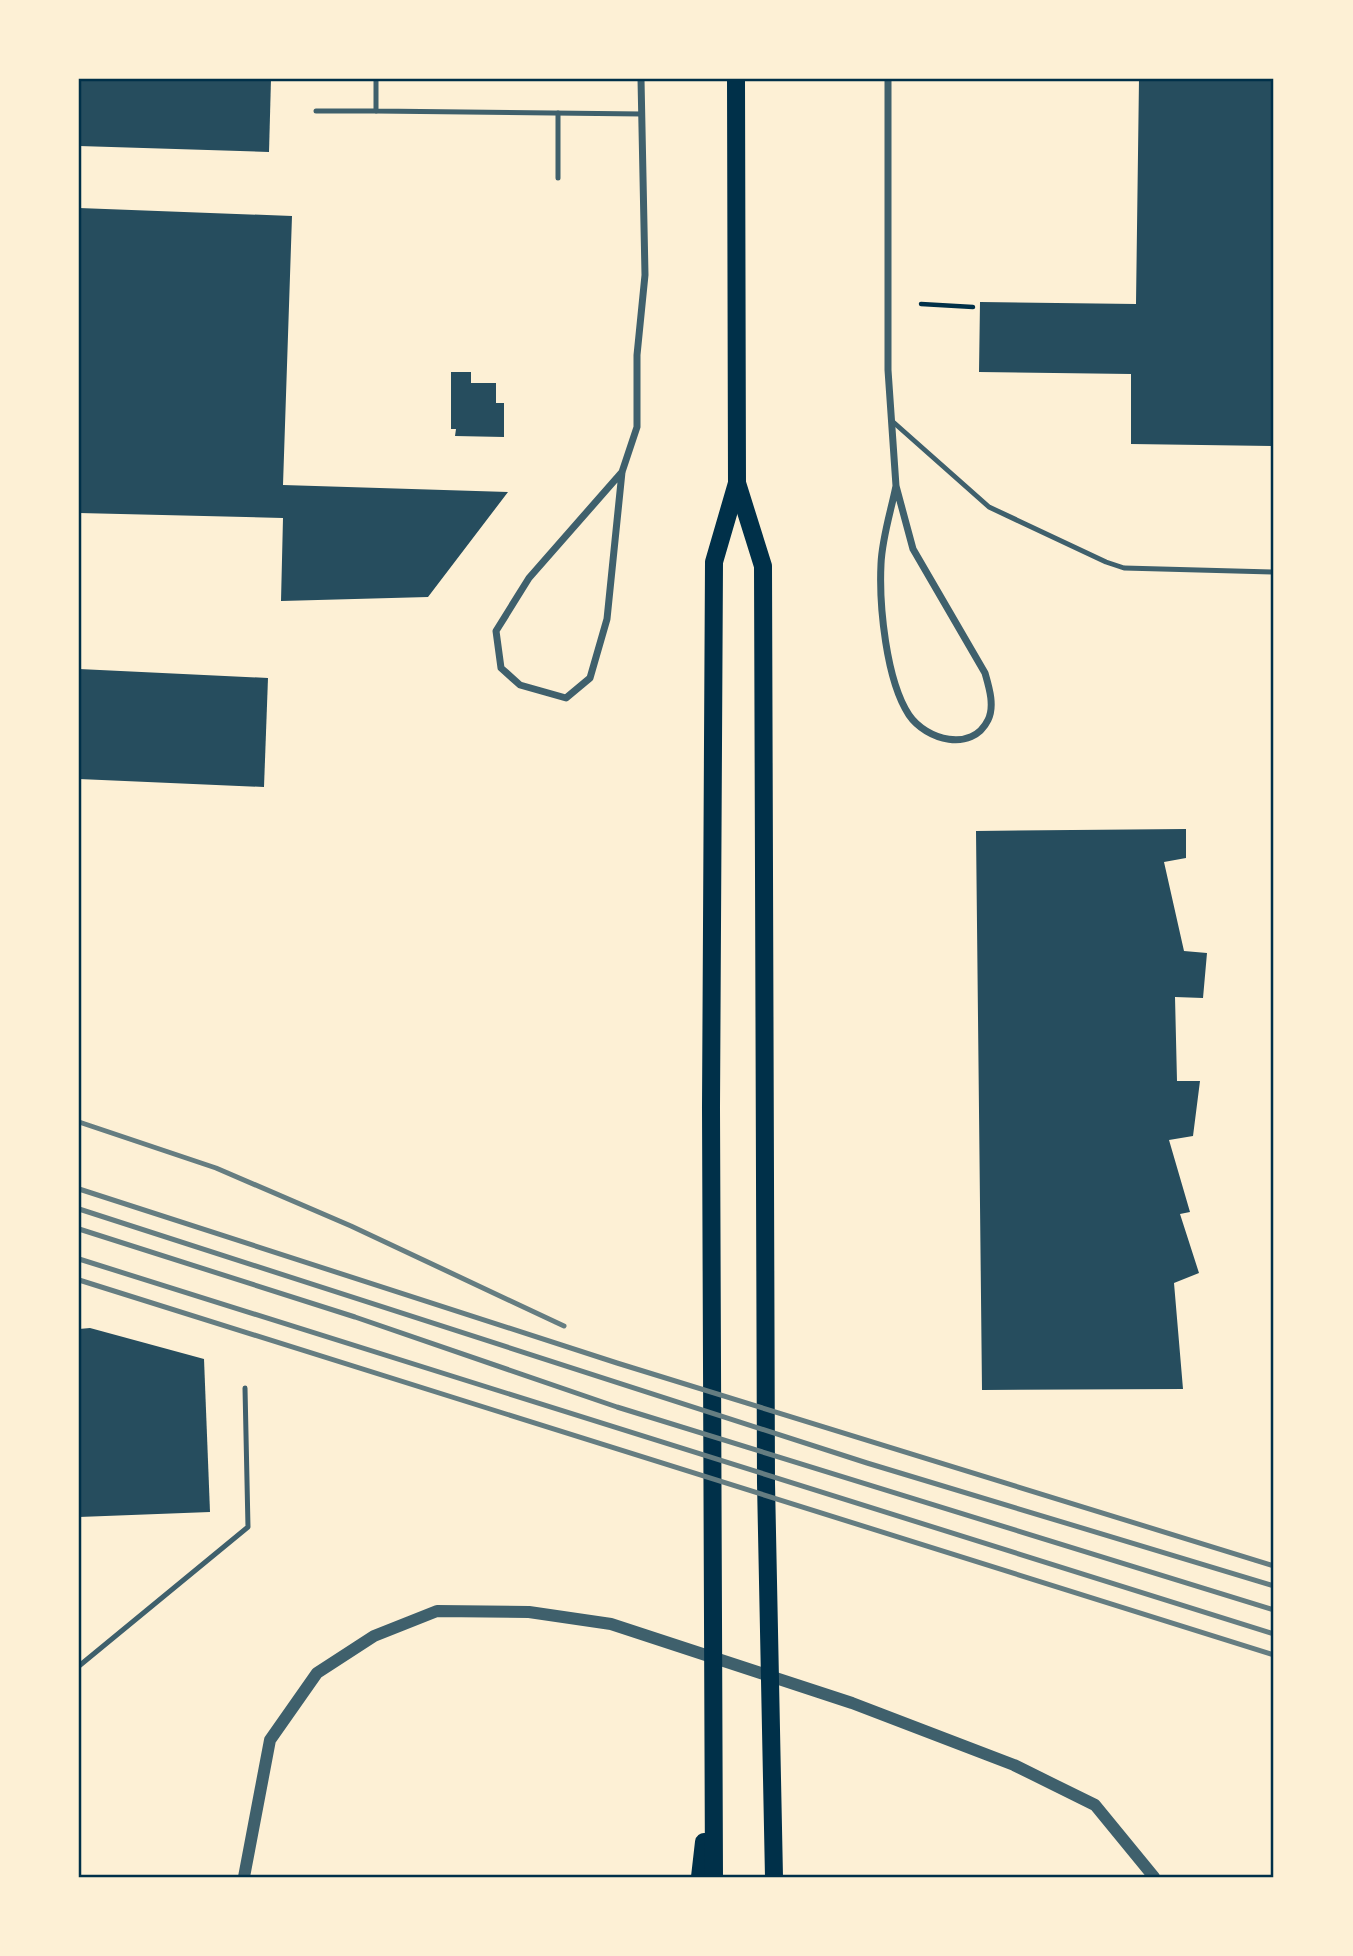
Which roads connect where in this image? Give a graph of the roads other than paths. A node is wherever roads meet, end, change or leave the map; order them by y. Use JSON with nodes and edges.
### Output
{"nodes":[{"id":1,"x":376,"y":79,"type":"edge"},
{"id":2,"x":641,"y":79,"type":"edge"},
{"id":3,"x":736,"y":79,"type":"edge"},
{"id":4,"x":888,"y":79,"type":"edge"},
{"id":5,"x":316,"y":111,"type":"dead end"},
{"id":6,"x":376,"y":111,"type":"junction"},
{"id":7,"x":558,"y":113,"type":"junction"},
{"id":8,"x":642,"y":114,"type":"junction"},
{"id":9,"x":558,"y":178,"type":"dead end"},
{"id":10,"x":891,"y":421,"type":"junction"},
{"id":11,"x":622,"y":472,"type":"junction"},
{"id":12,"x":737,"y":483,"type":"junction"},
{"id":13,"x":895,"y":486,"type":"junction"},
{"id":14,"x":1274,"y":572,"type":"edge"},
{"id":15,"x":245,"y":1388,"type":"dead end"},
{"id":16,"x":79,"y":1666,"type":"edge"},
{"id":17,"x":714,"y":1758,"type":"junction"},
{"id":18,"x":244,"y":1877,"type":"edge"},
{"id":19,"x":700,"y":1877,"type":"edge"},
{"id":20,"x":714,"y":1877,"type":"edge"},
{"id":21,"x":774,"y":1877,"type":"edge"},
{"id":22,"x":1154,"y":1877,"type":"edge"}],
"edges":[{"from":1,"to":6,"type":"lane"},
{"from":2,"to":8,"type":"street"},
{"from":3,"to":12,"type":"main road"},
{"from":4,"to":10,"type":"street"},
{"from":5,"to":6,"type":"lane"},
{"from":6,"to":7,"type":"lane"},
{"from":7,"to":8,"type":"lane"},
{"from":7,"to":9,"type":"lane"},
{"from":8,"to":11,"type":"street"},
{"from":10,"to":13,"type":"street"},
{"from":10,"to":14,"type":"lane"},
{"from":11,"to":11,"type":"street"},
{"from":12,"to":17,"type":"main road"},
{"from":12,"to":21,"type":"main road"},
{"from":13,"to":13,"type":"street"},
{"from":15,"to":16,"type":"lane"},
{"from":17,"to":19,"type":"main road"},
{"from":17,"to":20,"type":"main road"},
{"from":18,"to":22,"type":"street"}]}
